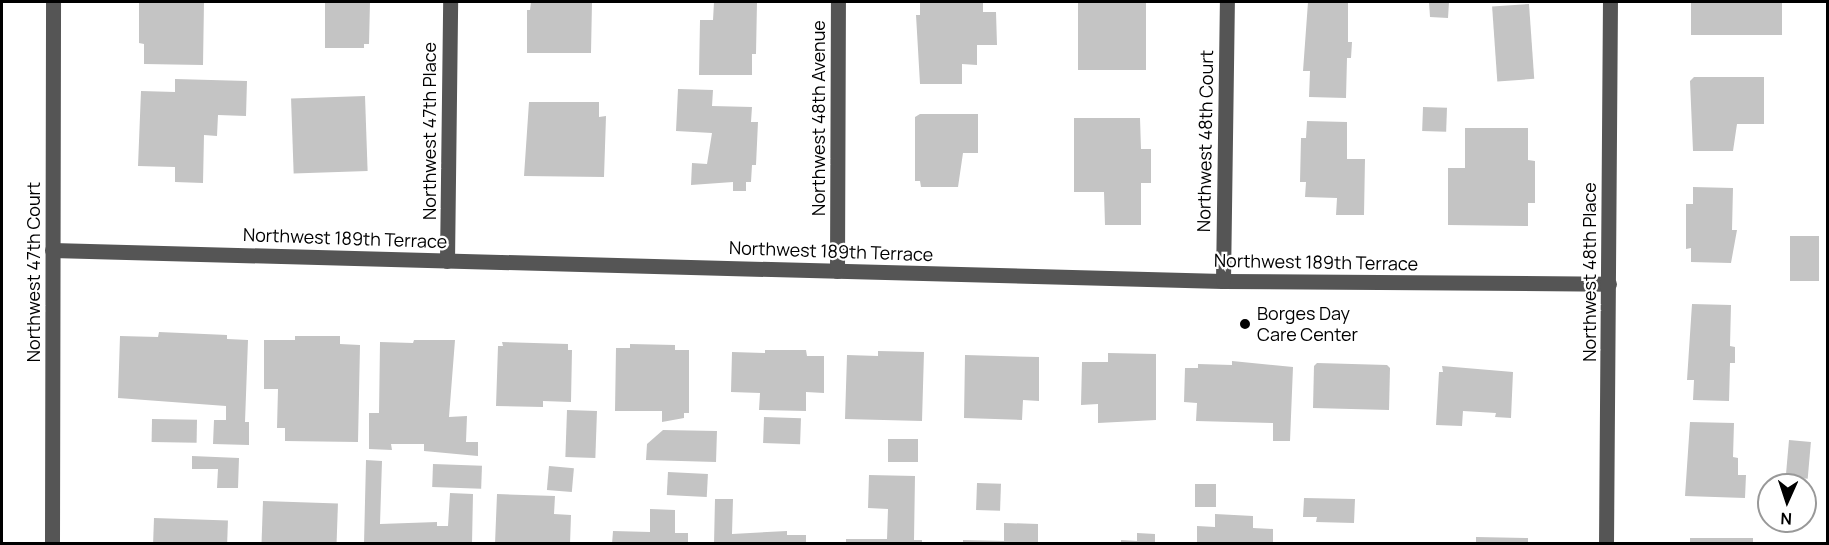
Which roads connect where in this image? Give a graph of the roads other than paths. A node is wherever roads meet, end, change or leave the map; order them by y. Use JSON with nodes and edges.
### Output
{"nodes":[{"id":1,"x":53,"y":2,"type":"edge"},
{"id":2,"x":450,"y":2,"type":"edge"},
{"id":3,"x":838,"y":2,"type":"edge"},
{"id":4,"x":1227,"y":2,"type":"edge"},
{"id":5,"x":1610,"y":2,"type":"edge"},
{"id":6,"x":52,"y":250,"type":"junction"},
{"id":7,"x":447,"y":261,"type":"junction"},
{"id":8,"x":837,"y":271,"type":"junction"},
{"id":9,"x":1223,"y":281,"type":"junction"},
{"id":10,"x":1609,"y":284,"type":"junction"},
{"id":11,"x":52,"y":543,"type":"edge"},
{"id":12,"x":1606,"y":543,"type":"edge"}],
"edges":[{"from":1,"to":6,"type":"street","name":"Northwest 47th Court"},
{"from":2,"to":7,"type":"street","name":"Northwest 47th Place"},
{"from":3,"to":8,"type":"street","name":"Northwest 48th Avenue"},
{"from":4,"to":9,"type":"street","name":"Northwest 48th Court"},
{"from":5,"to":10,"type":"street","name":"Northwest 48th Place"},
{"from":6,"to":7,"type":"street","name":"Northwest 189th Terrace"},
{"from":6,"to":11,"type":"street","name":"Northwest 47th Court"},
{"from":7,"to":8,"type":"street","name":"Northwest 189th Terrace"},
{"from":8,"to":9,"type":"street","name":"Northwest 189th Terrace"},
{"from":9,"to":10,"type":"street","name":"Northwest 189th Terrace"},
{"from":10,"to":12,"type":"street","name":"Northwest 48th Place"}]}
